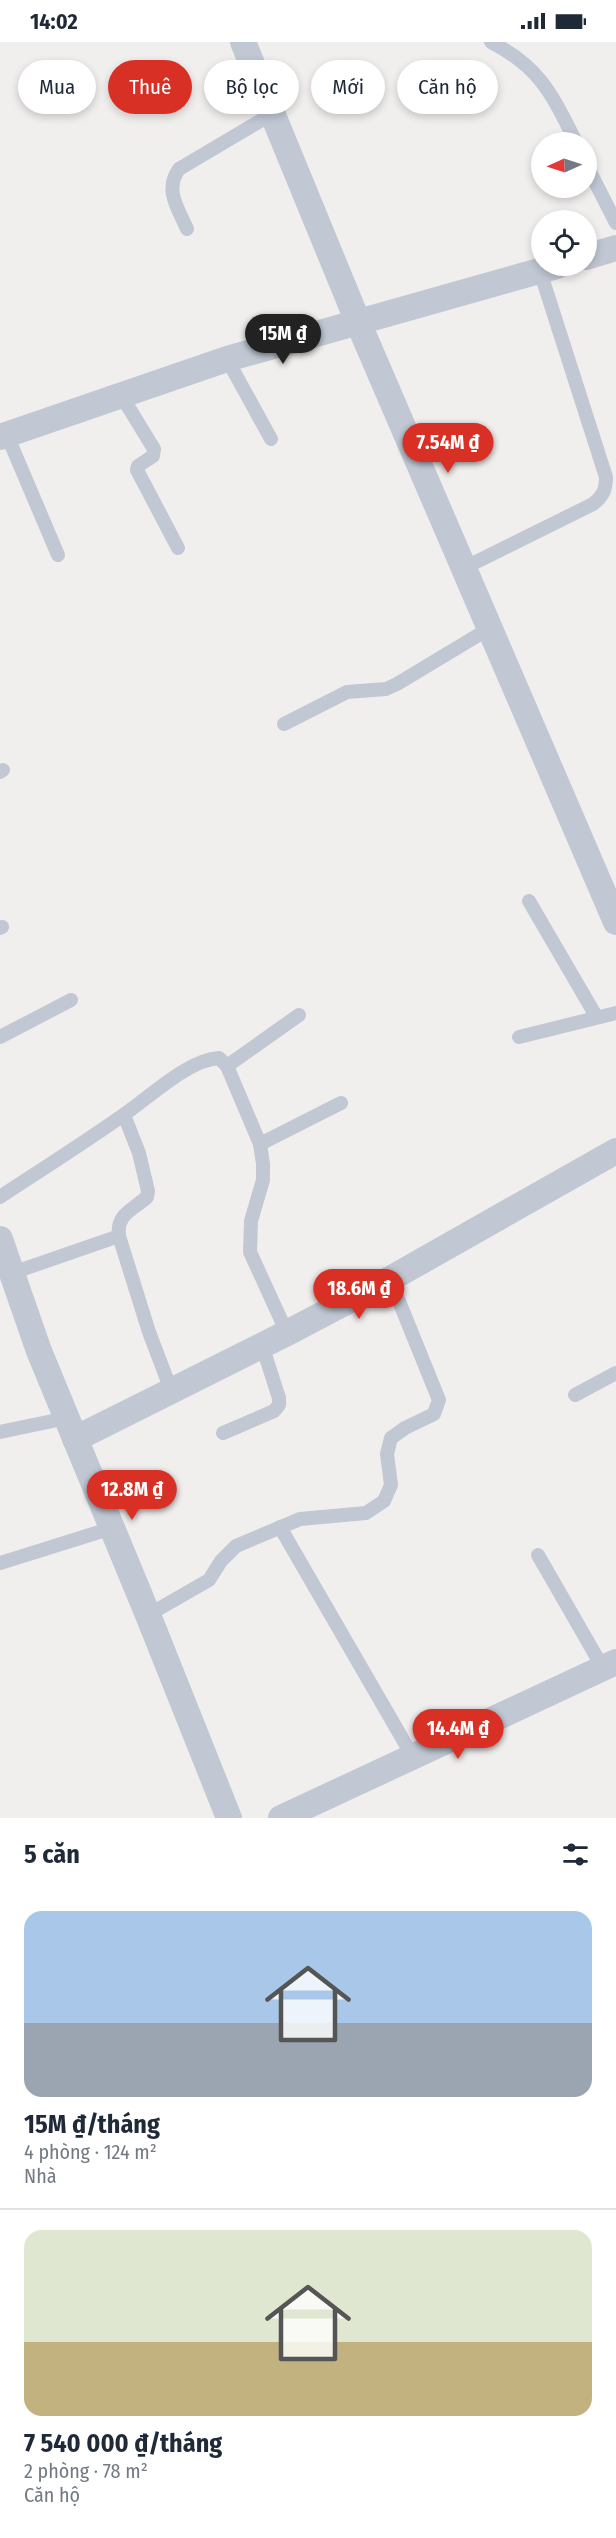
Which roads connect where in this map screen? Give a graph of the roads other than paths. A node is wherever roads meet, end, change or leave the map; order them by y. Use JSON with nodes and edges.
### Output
{"nodes":[{"id":1,"x":243,"y":42,"type":"edge"},
{"id":2,"x":491,"y":42,"type":"edge"},
{"id":3,"x":250,"y":60,"type":"edge"},
{"id":4,"x":272,"y":114,"type":"joint"},
{"id":5,"x":571,"y":132,"type":"edge"},
{"id":6,"x":597,"y":186,"type":"edge"},
{"id":7,"x":616,"y":223,"type":"edge"},
{"id":8,"x":186,"y":229,"type":"dead end"},
{"id":9,"x":616,"y":248,"type":"edge"},
{"id":10,"x":597,"y":254,"type":"edge"},
{"id":11,"x":531,"y":273,"type":"edge"},
{"id":12,"x":550,"y":276,"type":"edge"},
{"id":13,"x":358,"y":322,"type":"junction"},
{"id":14,"x":227,"y":358,"type":"junction"},
{"id":15,"x":121,"y":395,"type":"junction"},
{"id":16,"x":3,"y":436,"type":"edge"},
{"id":17,"x":271,"y":439,"type":"dead end"},
{"id":18,"x":178,"y":548,"type":"dead end"},
{"id":19,"x":58,"y":555,"type":"dead end"},
{"id":20,"x":464,"y":568,"type":"junction"},
{"id":21,"x":490,"y":628,"type":"junction"},
{"id":22,"x":284,"y":724,"type":"dead end"},
{"id":23,"x":529,"y":901,"type":"dead end"},
{"id":24,"x":616,"y":922,"type":"edge"},
{"id":25,"x":71,"y":1000,"type":"dead end"},
{"id":26,"x":616,"y":1013,"type":"edge"},
{"id":27,"x":299,"y":1015,"type":"dead end"},
{"id":28,"x":596,"y":1016,"type":"junction"},
{"id":29,"x":0,"y":1037,"type":"edge"},
{"id":30,"x":519,"y":1037,"type":"dead end"},
{"id":31,"x":227,"y":1066,"type":"junction"},
{"id":32,"x":341,"y":1103,"type":"dead end"},
{"id":33,"x":124,"y":1114,"type":"junction"},
{"id":34,"x":260,"y":1144,"type":"junction"},
{"id":35,"x":616,"y":1150,"type":"edge"},
{"id":36,"x":0,"y":1197,"type":"edge"},
{"id":37,"x":118,"y":1236,"type":"junction"},
{"id":38,"x":0,"y":1239,"type":"edge"},
{"id":39,"x":12,"y":1273,"type":"junction"},
{"id":40,"x":390,"y":1279,"type":"junction"},
{"id":41,"x":287,"y":1333,"type":"junction"},
{"id":42,"x":262,"y":1345,"type":"junction"},
{"id":43,"x":616,"y":1373,"type":"edge"},
{"id":44,"x":171,"y":1390,"type":"junction"},
{"id":45,"x":575,"y":1395,"type":"dead end"},
{"id":46,"x":71,"y":1428,"type":"junction"},
{"id":47,"x":0,"y":1432,"type":"edge"},
{"id":48,"x":223,"y":1433,"type":"dead end"},
{"id":49,"x":280,"y":1527,"type":"junction"},
{"id":50,"x":112,"y":1528,"type":"junction"},
{"id":51,"x":538,"y":1555,"type":"dead end"},
{"id":52,"x":0,"y":1563,"type":"edge"},
{"id":53,"x":148,"y":1615,"type":"junction"},
{"id":54,"x":605,"y":1662,"type":"edge"},
{"id":55,"x":413,"y":1757,"type":"junction"},
{"id":56,"x":229,"y":1818,"type":"edge"},
{"id":57,"x":281,"y":1818,"type":"edge"}],
"edges":[{"from":1,"to":3,"type":"street"},
{"from":2,"to":5,"type":"lane"},
{"from":4,"to":8,"type":"lane"},
{"from":4,"to":13,"type":"street"},
{"from":6,"to":7,"type":"lane"},
{"from":9,"to":10,"type":"street"},
{"from":11,"to":13,"type":"street"},
{"from":12,"to":20,"type":"lane"},
{"from":13,"to":14,"type":"street"},
{"from":13,"to":20,"type":"street"},
{"from":14,"to":15,"type":"street"},
{"from":14,"to":17,"type":"lane"},
{"from":15,"to":16,"type":"street"},
{"from":15,"to":18,"type":"lane"},
{"from":16,"to":19,"type":"lane"},
{"from":20,"to":21,"type":"street"},
{"from":21,"to":22,"type":"lane"},
{"from":21,"to":24,"type":"street"},
{"from":23,"to":28,"type":"lane"},
{"from":25,"to":29,"type":"lane"},
{"from":26,"to":28,"type":"lane"},
{"from":27,"to":31,"type":"lane"},
{"from":28,"to":30,"type":"lane"},
{"from":31,"to":33,"type":"lane"},
{"from":31,"to":34,"type":"lane"},
{"from":32,"to":34,"type":"lane"},
{"from":33,"to":36,"type":"lane"},
{"from":33,"to":37,"type":"lane"},
{"from":34,"to":41,"type":"lane"},
{"from":35,"to":40,"type":"street"},
{"from":37,"to":39,"type":"lane"},
{"from":37,"to":44,"type":"lane"},
{"from":38,"to":39,"type":"street"},
{"from":39,"to":46,"type":"street"},
{"from":40,"to":41,"type":"street"},
{"from":40,"to":49,"type":"lane"},
{"from":41,"to":42,"type":"street"},
{"from":42,"to":44,"type":"street"},
{"from":42,"to":48,"type":"lane"},
{"from":43,"to":45,"type":"lane"},
{"from":44,"to":46,"type":"street"},
{"from":46,"to":47,"type":"lane"},
{"from":46,"to":50,"type":"street"},
{"from":49,"to":53,"type":"lane"},
{"from":49,"to":55,"type":"lane"},
{"from":50,"to":52,"type":"lane"},
{"from":50,"to":53,"type":"street"},
{"from":51,"to":54,"type":"lane"},
{"from":53,"to":56,"type":"street"},
{"from":54,"to":55,"type":"street"},
{"from":55,"to":57,"type":"street"}]}
